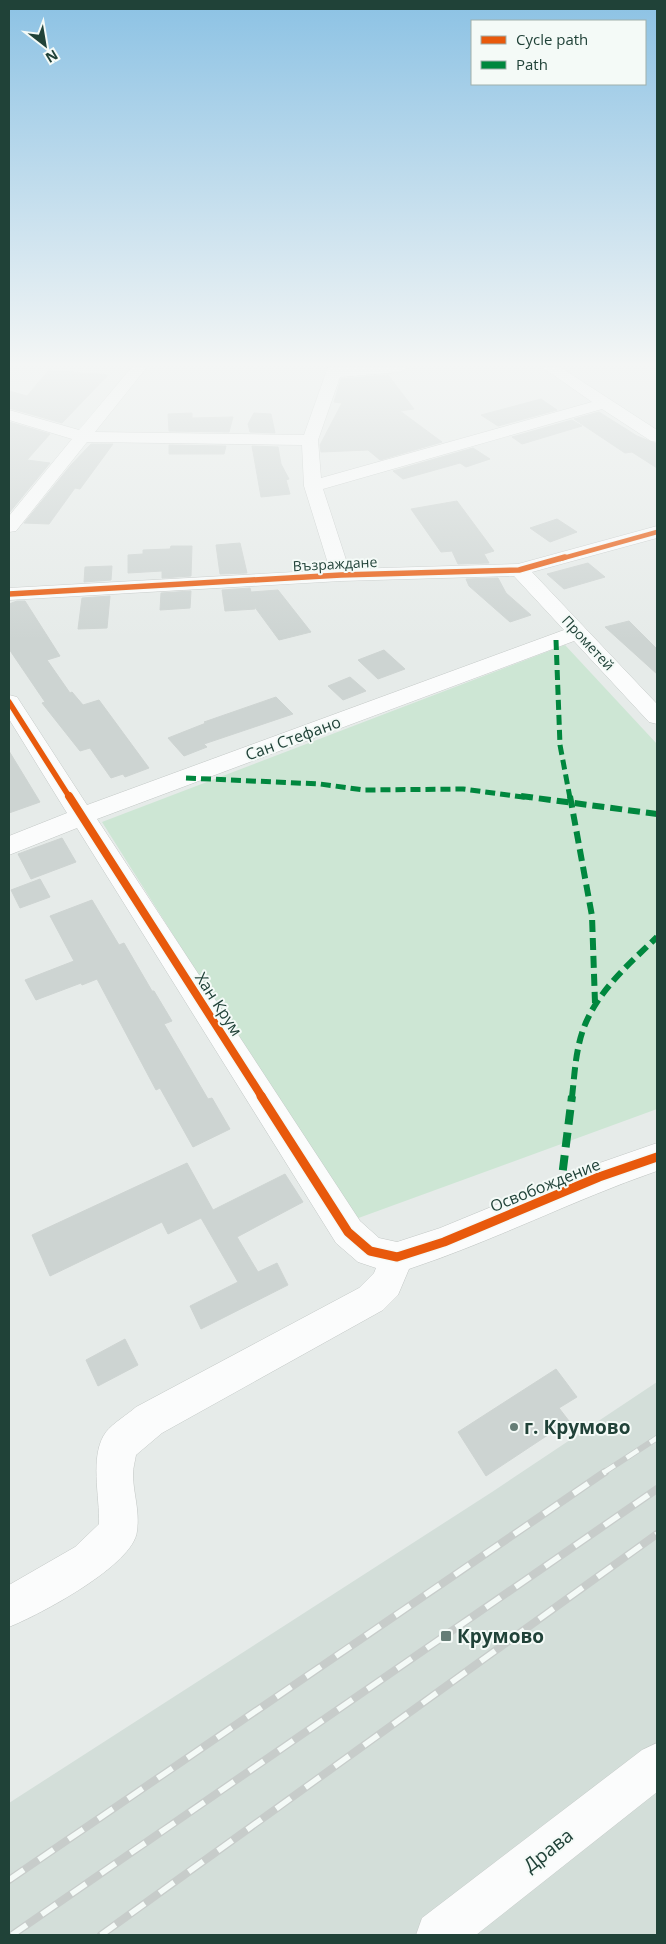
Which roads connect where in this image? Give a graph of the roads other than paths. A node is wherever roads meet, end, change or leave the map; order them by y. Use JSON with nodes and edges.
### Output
{"nodes":[{"id":1,"x":67,"y":458,"type":"edge"},
{"id":2,"x":311,"y":458,"type":"edge"},
{"id":3,"x":412,"y":458,"type":"edge"},
{"id":4,"x":313,"y":486,"type":"junction"},
{"id":5,"x":9,"y":527,"type":"edge"},
{"id":6,"x":657,"y":532,"type":"edge"},
{"id":7,"x":519,"y":570,"type":"junction"},
{"id":8,"x":340,"y":575,"type":"junction"},
{"id":9,"x":9,"y":594,"type":"edge"},
{"id":10,"x":578,"y":632,"type":"junction"},
{"id":11,"x":9,"y":702,"type":"edge"},
{"id":12,"x":657,"y":717,"type":"edge"},
{"id":13,"x":82,"y":816,"type":"junction"},
{"id":14,"x":9,"y":846,"type":"edge"},
{"id":15,"x":657,"y":1157,"type":"edge"},
{"id":16,"x":397,"y":1258,"type":"junction"},
{"id":17,"x":9,"y":1607,"type":"edge"},
{"id":18,"x":657,"y":1765,"type":"edge"},
{"id":19,"x":439,"y":1935,"type":"edge"}],
"edges":[{"from":1,"to":5,"type":"street"},
{"from":2,"to":4,"type":"street"},
{"from":3,"to":4,"type":"street"},
{"from":4,"to":8,"type":"street"},
{"from":6,"to":7,"type":"street","name":"Възраждане"},
{"from":7,"to":8,"type":"street","name":"Възраждане"},
{"from":7,"to":10,"type":"street","name":"Прометей"},
{"from":8,"to":9,"type":"street","name":"Възраждане"},
{"from":10,"to":12,"type":"street","name":"Прометей"},
{"from":10,"to":13,"type":"street","name":"Сан Стефано"},
{"from":11,"to":13,"type":"street","name":"Хан Крум"},
{"from":13,"to":14,"type":"street","name":"Сан Стефано"},
{"from":13,"to":16,"type":"street","name":"Хан Крум"},
{"from":15,"to":16,"type":"street","name":"Освобождение"},
{"from":16,"to":17,"type":"street"},
{"from":18,"to":19,"type":"street","name":"Драва"}]}
